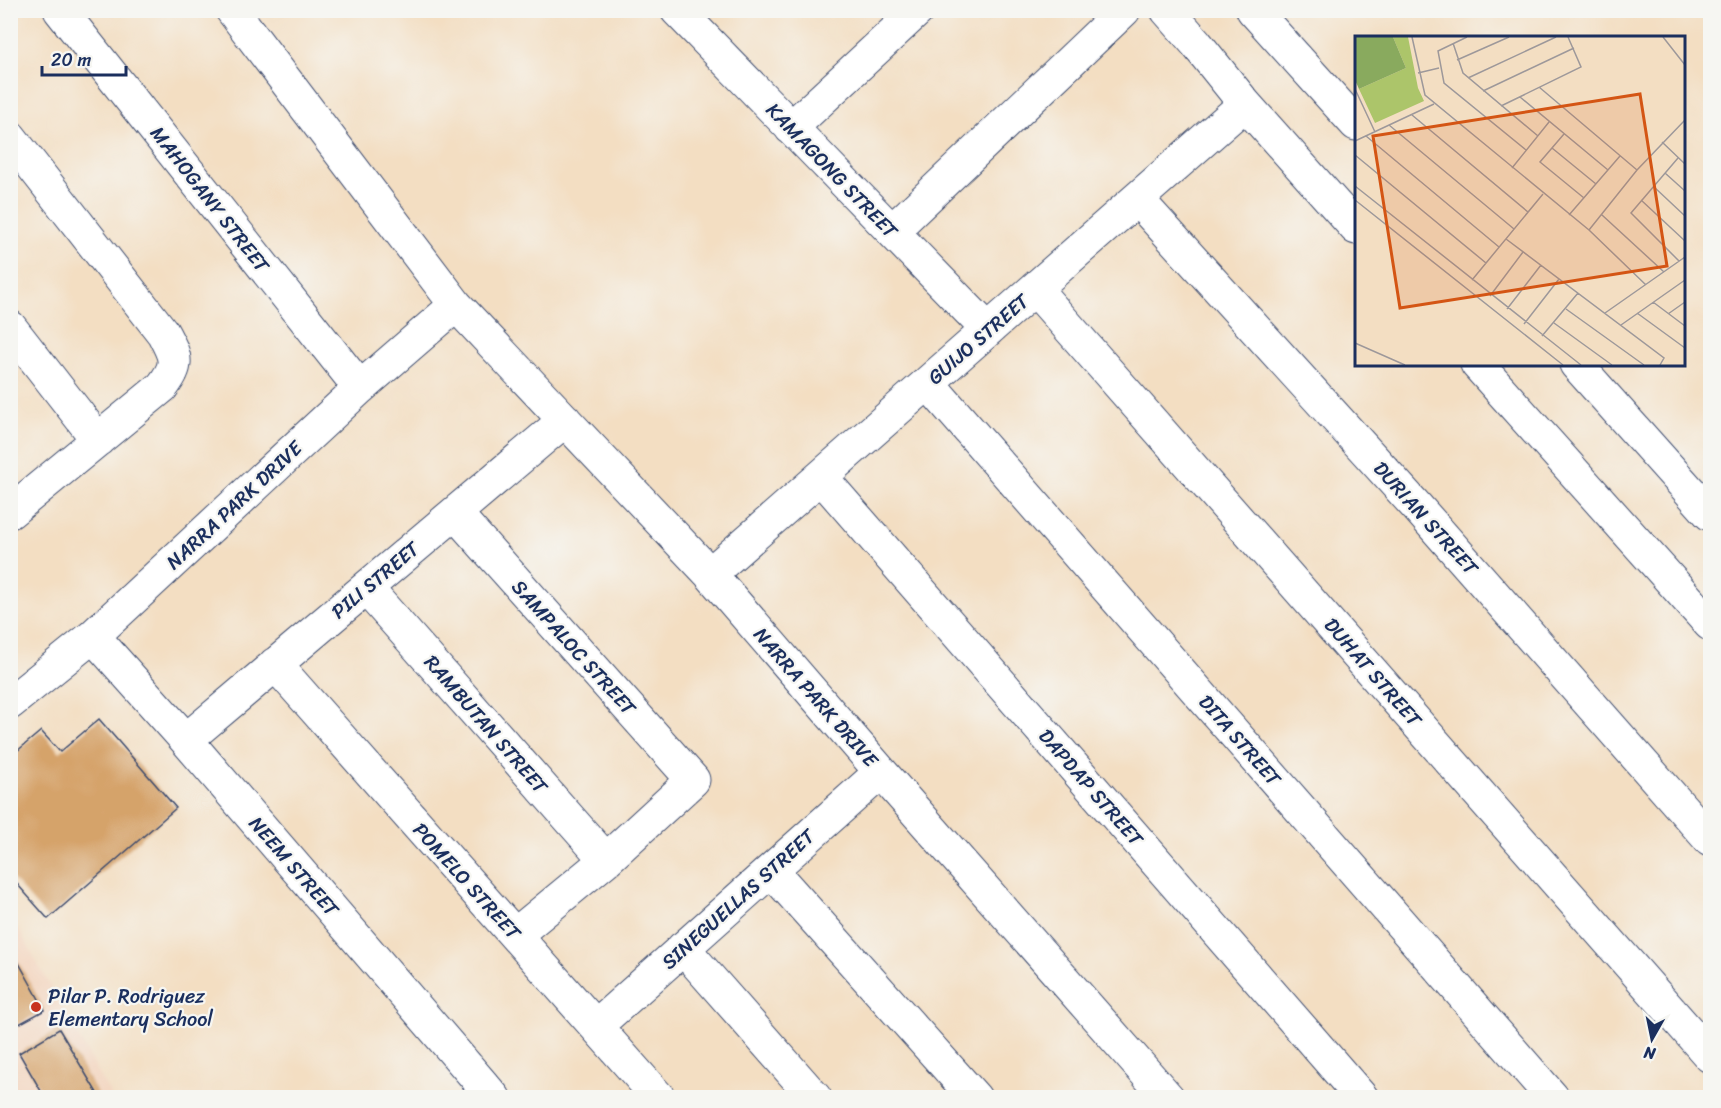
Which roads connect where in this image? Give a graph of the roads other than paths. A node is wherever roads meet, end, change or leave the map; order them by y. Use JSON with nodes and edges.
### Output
{"nodes":[{"id":1,"x":60,"y":10,"type":"edge"},
{"id":2,"x":232,"y":10,"type":"edge"},
{"id":3,"x":918,"y":10,"type":"edge"},
{"id":4,"x":1124,"y":10,"type":"edge"},
{"id":5,"x":1167,"y":10,"type":"edge"},
{"id":6,"x":1253,"y":10,"type":"edge"},
{"id":7,"x":693,"y":16,"type":"edge"},
{"id":8,"x":1245,"y":104,"type":"junction"},
{"id":9,"x":1355,"y":123,"type":"edge"},
{"id":10,"x":791,"y":128,"type":"junction"},
{"id":11,"x":10,"y":137,"type":"edge"},
{"id":12,"x":1137,"y":199,"type":"junction"},
{"id":13,"x":1355,"y":227,"type":"edge"},
{"id":14,"x":892,"y":231,"type":"junction"},
{"id":15,"x":1035,"y":289,"type":"junction"},
{"id":16,"x":456,"y":305,"type":"junction"},
{"id":17,"x":10,"y":327,"type":"edge"},
{"id":18,"x":988,"y":330,"type":"junction"},
{"id":19,"x":1479,"y":366,"type":"edge"},
{"id":20,"x":1578,"y":366,"type":"edge"},
{"id":21,"x":928,"y":383,"type":"junction"},
{"id":22,"x":360,"y":388,"type":"junction"},
{"id":23,"x":565,"y":420,"type":"junction"},
{"id":24,"x":98,"y":440,"type":"junction"},
{"id":25,"x":821,"y":477,"type":"junction"},
{"id":26,"x":10,"y":512,"type":"edge"},
{"id":27,"x":455,"y":513,"type":"junction"},
{"id":28,"x":1710,"y":514,"type":"edge"},
{"id":29,"x":710,"y":574,"type":"junction"},
{"id":30,"x":366,"y":588,"type":"junction"},
{"id":31,"x":1710,"y":624,"type":"edge"},
{"id":32,"x":93,"y":636,"type":"junction"},
{"id":33,"x":275,"y":664,"type":"junction"},
{"id":34,"x":10,"y":704,"type":"edge"},
{"id":35,"x":186,"y":740,"type":"junction"},
{"id":36,"x":880,"y":772,"type":"junction"},
{"id":37,"x":1710,"y":840,"type":"edge"},
{"id":38,"x":606,"y":860,"type":"junction"},
{"id":39,"x":771,"y":870,"type":"junction"},
{"id":40,"x":515,"y":935,"type":"junction"},
{"id":41,"x":683,"y":948,"type":"junction"},
{"id":42,"x":597,"y":1026,"type":"junction"},
{"id":43,"x":1710,"y":1056,"type":"edge"},
{"id":44,"x":494,"y":1098,"type":"edge"},
{"id":45,"x":659,"y":1098,"type":"edge"},
{"id":46,"x":815,"y":1098,"type":"edge"},
{"id":47,"x":975,"y":1098,"type":"edge"},
{"id":48,"x":1168,"y":1098,"type":"edge"},
{"id":49,"x":1362,"y":1098,"type":"edge"},
{"id":50,"x":1553,"y":1098,"type":"edge"}],
"edges":[{"from":1,"to":22,"type":"street","name":"MAHOGANY STREET"},
{"from":2,"to":16,"type":"street","name":"NARRA PARK DRIVE"},
{"from":3,"to":10,"type":"street"},
{"from":4,"to":14,"type":"street"},
{"from":5,"to":8,"type":"street"},
{"from":6,"to":9,"type":"street"},
{"from":7,"to":10,"type":"street","name":"KAMAGONG STREET"},
{"from":8,"to":12,"type":"street","name":"GUIJO STREET"},
{"from":8,"to":13,"type":"street"},
{"from":10,"to":14,"type":"street","name":"KAMAGONG STREET"},
{"from":11,"to":24,"type":"street"},
{"from":12,"to":15,"type":"street","name":"GUIJO STREET"},
{"from":12,"to":37,"type":"street","name":"DURIAN STREET"},
{"from":14,"to":18,"type":"street","name":"KAMAGONG STREET"},
{"from":15,"to":18,"type":"street","name":"GUIJO STREET"},
{"from":15,"to":43,"type":"street","name":"DUHAT STREET"},
{"from":16,"to":22,"type":"street","name":"NARRA PARK DRIVE"},
{"from":16,"to":23,"type":"street","name":"NARRA PARK DRIVE"},
{"from":17,"to":24,"type":"street"},
{"from":18,"to":21,"type":"street","name":"GUIJO STREET"},
{"from":19,"to":31,"type":"street"},
{"from":20,"to":28,"type":"street"},
{"from":21,"to":25,"type":"street","name":"GUIJO STREET"},
{"from":21,"to":50,"type":"street","name":"DITA STREET"},
{"from":22,"to":32,"type":"street","name":"NARRA PARK DRIVE"},
{"from":23,"to":27,"type":"street","name":"PILI STREET"},
{"from":23,"to":29,"type":"street","name":"NARRA PARK DRIVE"},
{"from":24,"to":26,"type":"street"},
{"from":25,"to":29,"type":"street","name":"GUIJO STREET"},
{"from":25,"to":49,"type":"street","name":"DAPDAP STREET"},
{"from":27,"to":30,"type":"street","name":"PILI STREET"},
{"from":27,"to":38,"type":"street","name":"SAMPALOC STREET"},
{"from":29,"to":36,"type":"street","name":"NARRA PARK DRIVE"},
{"from":30,"to":33,"type":"street","name":"PILI STREET"},
{"from":30,"to":38,"type":"street","name":"RAMBUTAN STREET"},
{"from":32,"to":34,"type":"street","name":"NARRA PARK DRIVE"},
{"from":32,"to":35,"type":"street","name":"NEEM STREET"},
{"from":33,"to":35,"type":"street","name":"PILI STREET"},
{"from":33,"to":40,"type":"street","name":"POMELO STREET"},
{"from":35,"to":44,"type":"street","name":"NEEM STREET"},
{"from":36,"to":39,"type":"street","name":"SINEGUELLAS STREET"},
{"from":36,"to":48,"type":"street","name":"NARRA PARK DRIVE"},
{"from":38,"to":40,"type":"street"},
{"from":39,"to":41,"type":"street","name":"SINEGUELLAS STREET"},
{"from":39,"to":47,"type":"street"},
{"from":40,"to":42,"type":"street","name":"POMELO STREET"},
{"from":41,"to":42,"type":"street","name":"SINEGUELLAS STREET"},
{"from":41,"to":46,"type":"street"},
{"from":42,"to":45,"type":"street","name":"POMELO STREET"}]}
